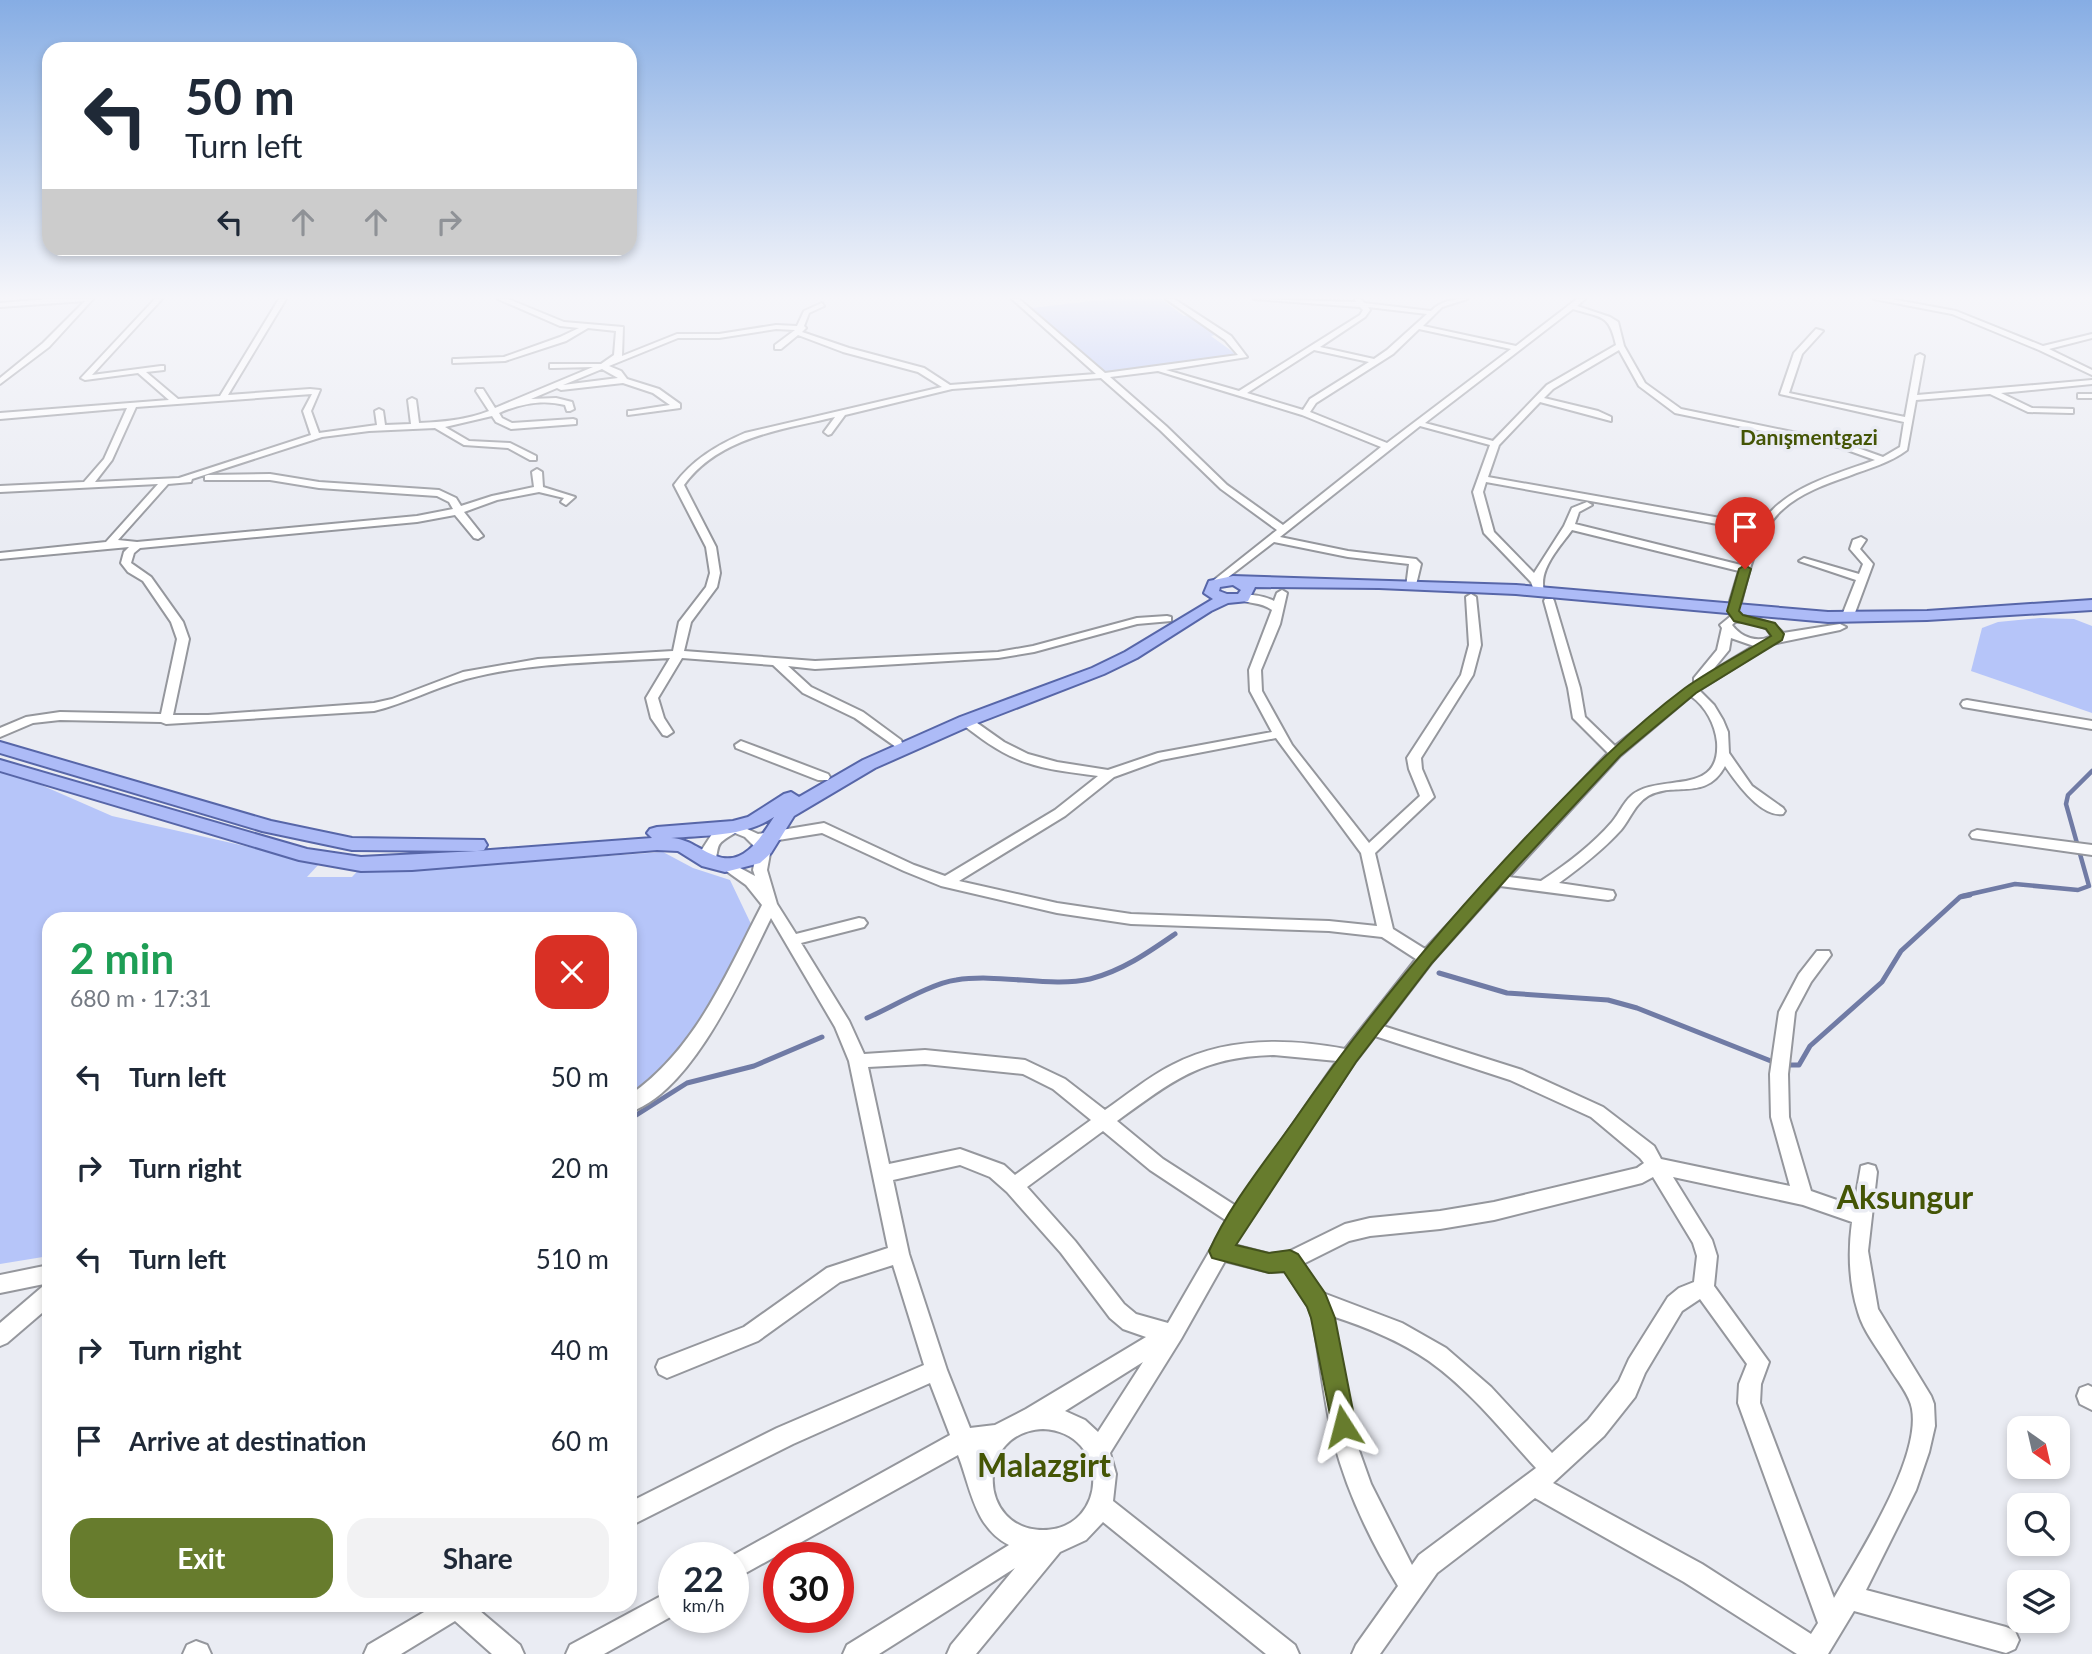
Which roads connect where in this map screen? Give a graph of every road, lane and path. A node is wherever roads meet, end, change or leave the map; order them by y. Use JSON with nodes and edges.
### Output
{"nodes":[{"id":1,"x":146,"y":376,"type":"edge"},
{"id":2,"x":235,"y":376,"type":"edge"},
{"id":3,"x":576,"y":376,"type":"edge"},
{"id":4,"x":623,"y":376,"type":"edge"},
{"id":5,"x":931,"y":376,"type":"edge"},
{"id":6,"x":1099,"y":376,"type":"edge"},
{"id":7,"x":1102,"y":376,"type":"edge"},
{"id":8,"x":1179,"y":376,"type":"edge"},
{"id":9,"x":1269,"y":376,"type":"edge"},
{"id":10,"x":1351,"y":376,"type":"edge"},
{"id":11,"x":1481,"y":376,"type":"edge"},
{"id":12,"x":1568,"y":376,"type":"edge"},
{"id":13,"x":1637,"y":376,"type":"edge"},
{"id":14,"x":1790,"y":376,"type":"edge"},
{"id":15,"x":1917,"y":376,"type":"edge"},
{"id":16,"x":623,"y":380,"type":"junction"},
{"id":17,"x":2092,"y":382,"type":"edge"},
{"id":18,"x":949,"y":387,"type":"junction"},
{"id":19,"x":1990,"y":390,"type":"junction"},
{"id":20,"x":480,"y":391,"type":"dead end"},
{"id":21,"x":539,"y":391,"type":"junction"},
{"id":22,"x":1240,"y":394,"type":"junction"},
{"id":23,"x":2081,"y":396,"type":"dead end"},
{"id":24,"x":2092,"y":396,"type":"edge"},
{"id":25,"x":223,"y":397,"type":"junction"},
{"id":26,"x":1913,"y":398,"type":"junction"},
{"id":27,"x":1539,"y":399,"type":"junction"},
{"id":28,"x":412,"y":400,"type":"dead end"},
{"id":29,"x":175,"y":401,"type":"junction"},
{"id":30,"x":513,"y":403,"type":"junction"},
{"id":31,"x":132,"y":405,"type":"junction"},
{"id":32,"x":570,"y":409,"type":"dead end"},
{"id":33,"x":379,"y":411,"type":"dead end"},
{"id":34,"x":2070,"y":411,"type":"dead end"},
{"id":35,"x":494,"y":413,"type":"junction"},
{"id":36,"x":631,"y":413,"type":"dead end"},
{"id":37,"x":842,"y":413,"type":"junction"},
{"id":38,"x":1305,"y":413,"type":"junction"},
{"id":39,"x":0,"y":416,"type":"edge"},
{"id":40,"x":1608,"y":419,"type":"dead end"},
{"id":41,"x":1909,"y":420,"type":"junction"},
{"id":42,"x":573,"y":422,"type":"dead end"},
{"id":43,"x":1420,"y":424,"type":"junction"},
{"id":44,"x":436,"y":425,"type":"junction"},
{"id":45,"x":415,"y":426,"type":"junction"},
{"id":46,"x":381,"y":427,"type":"junction"},
{"id":47,"x":828,"y":432,"type":"dead end"},
{"id":48,"x":316,"y":436,"type":"junction"},
{"id":49,"x":1495,"y":444,"type":"junction"},
{"id":50,"x":1388,"y":447,"type":"junction"},
{"id":51,"x":533,"y":458,"type":"dead end"},
{"id":52,"x":1884,"y":460,"type":"junction"},
{"id":53,"x":537,"y":472,"type":"dead end"},
{"id":54,"x":1482,"y":479,"type":"junction"},
{"id":55,"x":181,"y":480,"type":"junction"},
{"id":56,"x":165,"y":482,"type":"junction"},
{"id":57,"x":87,"y":485,"type":"junction"},
{"id":58,"x":0,"y":489,"type":"edge"},
{"id":59,"x":539,"y":489,"type":"junction"},
{"id":60,"x":566,"y":502,"type":"dead end"},
{"id":61,"x":1587,"y":505,"type":"dead end"},
{"id":62,"x":460,"y":510,"type":"junction"},
{"id":63,"x":1569,"y":526,"type":"junction"},
{"id":64,"x":1764,"y":528,"type":"junction"},
{"id":65,"x":1284,"y":530,"type":"junction"},
{"id":66,"x":478,"y":536,"type":"dead end"},
{"id":67,"x":1861,"y":540,"type":"dead end"},
{"id":68,"x":1270,"y":542,"type":"junction"},
{"id":69,"x":109,"y":544,"type":"junction"},
{"id":70,"x":137,"y":545,"type":"junction"},
{"id":71,"x":0,"y":556,"type":"edge"},
{"id":72,"x":1804,"y":561,"type":"dead end"},
{"id":73,"x":1745,"y":569,"type":"junction"},
{"id":74,"x":1861,"y":578,"type":"junction"},
{"id":75,"x":1412,"y":587,"type":"junction"},
{"id":76,"x":1228,"y":590,"type":"junction"},
{"id":77,"x":1542,"y":591,"type":"junction"},
{"id":78,"x":1282,"y":593,"type":"junction"},
{"id":79,"x":1471,"y":597,"type":"junction"},
{"id":80,"x":2092,"y":605,"type":"edge"},
{"id":81,"x":1278,"y":609,"type":"junction"},
{"id":82,"x":2092,"y":613,"type":"edge"},
{"id":83,"x":1167,"y":619,"type":"junction"},
{"id":84,"x":1737,"y":619,"type":"junction"},
{"id":85,"x":1844,"y":622,"type":"junction"},
{"id":86,"x":1772,"y":640,"type":"junction"},
{"id":87,"x":678,"y":654,"type":"junction"},
{"id":88,"x":778,"y":664,"type":"junction"},
{"id":89,"x":1691,"y":690,"type":"junction"},
{"id":90,"x":1967,"y":704,"type":"dead end"},
{"id":91,"x":166,"y":720,"type":"junction"},
{"id":92,"x":966,"y":721,"type":"junction"},
{"id":93,"x":2092,"y":725,"type":"edge"},
{"id":94,"x":667,"y":732,"type":"dead end"},
{"id":95,"x":0,"y":733,"type":"edge"},
{"id":96,"x":1279,"y":734,"type":"junction"},
{"id":97,"x":896,"y":743,"type":"junction"},
{"id":98,"x":741,"y":745,"type":"dead end"},
{"id":99,"x":0,"y":747,"type":"edge"},
{"id":100,"x":1615,"y":752,"type":"junction"},
{"id":101,"x":1725,"y":756,"type":"junction"},
{"id":102,"x":0,"y":765,"type":"edge"},
{"id":103,"x":1108,"y":774,"type":"junction"},
{"id":104,"x":823,"y":777,"type":"junction"},
{"id":105,"x":1778,"y":811,"type":"dead end"},
{"id":106,"x":734,"y":827,"type":"junction"},
{"id":107,"x":1978,"y":835,"type":"dead end"},
{"id":108,"x":763,"y":841,"type":"junction"},
{"id":109,"x":2089,"y":850,"type":"edge"},
{"id":110,"x":1368,"y":852,"type":"junction"},
{"id":111,"x":717,"y":863,"type":"junction"},
{"id":112,"x":1496,"y":881,"type":"junction"},
{"id":113,"x":946,"y":882,"type":"junction"},
{"id":114,"x":1545,"y":886,"type":"junction"},
{"id":115,"x":1608,"y":895,"type":"dead end"},
{"id":116,"x":770,"y":904,"type":"junction"},
{"id":117,"x":859,"y":923,"type":"dead end"},
{"id":118,"x":1385,"y":932,"type":"junction"},
{"id":119,"x":792,"y":940,"type":"junction"},
{"id":120,"x":1823,"y":955,"type":"dead end"},
{"id":121,"x":1426,"y":958,"type":"junction"},
{"id":122,"x":1373,"y":1029,"type":"junction"},
{"id":123,"x":1349,"y":1057,"type":"junction"},
{"id":124,"x":858,"y":1061,"type":"junction"},
{"id":125,"x":637,"y":1099,"type":"edge"},
{"id":126,"x":1105,"y":1120,"type":"junction"},
{"id":127,"x":1654,"y":1166,"type":"junction"},
{"id":128,"x":1868,"y":1172,"type":"dead end"},
{"id":129,"x":881,"y":1174,"type":"junction"},
{"id":130,"x":1014,"y":1186,"type":"junction"},
{"id":131,"x":1803,"y":1196,"type":"junction"},
{"id":132,"x":1861,"y":1217,"type":"junction"},
{"id":133,"x":1239,"y":1218,"type":"junction"},
{"id":134,"x":1220,"y":1251,"type":"junction"},
{"id":135,"x":899,"y":1254,"type":"junction"},
{"id":136,"x":1290,"y":1261,"type":"junction"},
{"id":137,"x":42,"y":1275,"type":"edge"},
{"id":138,"x":0,"y":1284,"type":"edge"},
{"id":139,"x":1704,"y":1288,"type":"junction"},
{"id":140,"x":42,"y":1300,"type":"edge"},
{"id":141,"x":1317,"y":1301,"type":"junction"},
{"id":142,"x":1172,"y":1333,"type":"junction"},
{"id":143,"x":0,"y":1336,"type":"edge"},
{"id":144,"x":667,"y":1367,"type":"dead end"},
{"id":145,"x":936,"y":1370,"type":"junction"},
{"id":146,"x":1034,"y":1417,"type":"junction"},
{"id":147,"x":1001,"y":1435,"type":"junction"},
{"id":148,"x":963,"y":1440,"type":"junction"},
{"id":149,"x":1098,"y":1452,"type":"junction"},
{"id":150,"x":1543,"y":1477,"type":"junction"},
{"id":151,"x":983,"y":1490,"type":"junction"},
{"id":152,"x":1100,"y":1505,"type":"junction"},
{"id":153,"x":637,"y":1510,"type":"edge"},
{"id":154,"x":1041,"y":1544,"type":"junction"},
{"id":155,"x":749,"y":1559,"type":"edge"},
{"id":156,"x":1411,"y":1586,"type":"junction"},
{"id":157,"x":1848,"y":1597,"type":"junction"},
{"id":158,"x":658,"y":1610,"type":"edge"},
{"id":159,"x":445,"y":1612,"type":"edge"},
{"id":160,"x":464,"y":1612,"type":"edge"},
{"id":161,"x":1832,"y":1626,"type":"junction"},
{"id":162,"x":2006,"y":1640,"type":"dead end"},
{"id":163,"x":1815,"y":1653,"type":"edge"},
{"id":164,"x":377,"y":1654,"type":"edge"},
{"id":165,"x":512,"y":1654,"type":"edge"},
{"id":166,"x":579,"y":1654,"type":"edge"},
{"id":167,"x":856,"y":1654,"type":"edge"},
{"id":168,"x":960,"y":1654,"type":"edge"},
{"id":169,"x":1286,"y":1654,"type":"edge"},
{"id":170,"x":1365,"y":1654,"type":"edge"}],
"edges":[{"from":1,"to":29,"type":"street"},
{"from":2,"to":25,"type":"street"},
{"from":3,"to":21,"type":"street"},
{"from":4,"to":16,"type":"street"},
{"from":5,"to":18,"type":"street"},
{"from":6,"to":18,"type":"street"},
{"from":7,"to":65,"type":"street"},
{"from":8,"to":22,"type":"street"},
{"from":9,"to":22,"type":"street"},
{"from":10,"to":38,"type":"street"},
{"from":11,"to":43,"type":"street"},
{"from":12,"to":27,"type":"street"},
{"from":13,"to":52,"type":"street"},
{"from":14,"to":41,"type":"street"},
{"from":15,"to":26,"type":"street"},
{"from":16,"to":21,"type":"street"},
{"from":16,"to":36,"type":"street"},
{"from":17,"to":19,"type":"street"},
{"from":18,"to":37,"type":"street"},
{"from":19,"to":26,"type":"street"},
{"from":19,"to":34,"type":"street"},
{"from":20,"to":35,"type":"street"},
{"from":21,"to":30,"type":"street"},
{"from":22,"to":38,"type":"street"},
{"from":23,"to":24,"type":"street"},
{"from":25,"to":29,"type":"street"},
{"from":25,"to":48,"type":"street"},
{"from":26,"to":41,"type":"street"},
{"from":27,"to":40,"type":"street"},
{"from":27,"to":49,"type":"street"},
{"from":28,"to":45,"type":"street"},
{"from":29,"to":31,"type":"street"},
{"from":30,"to":32,"type":"street"},
{"from":30,"to":35,"type":"street"},
{"from":31,"to":39,"type":"street"},
{"from":31,"to":57,"type":"street"},
{"from":33,"to":46,"type":"street"},
{"from":35,"to":42,"type":"street"},
{"from":35,"to":44,"type":"street"},
{"from":37,"to":47,"type":"street"},
{"from":37,"to":87,"type":"street"},
{"from":38,"to":50,"type":"street"},
{"from":41,"to":52,"type":"street"},
{"from":43,"to":49,"type":"street"},
{"from":43,"to":50,"type":"street"},
{"from":44,"to":45,"type":"street"},
{"from":44,"to":51,"type":"street"},
{"from":45,"to":46,"type":"street"},
{"from":46,"to":48,"type":"street"},
{"from":48,"to":55,"type":"street"},
{"from":49,"to":54,"type":"street"},
{"from":50,"to":65,"type":"street"},
{"from":52,"to":64,"type":"street"},
{"from":53,"to":59,"type":"street"},
{"from":54,"to":64,"type":"street"},
{"from":54,"to":77,"type":"street"},
{"from":55,"to":56,"type":"street"},
{"from":55,"to":62,"type":"street"},
{"from":56,"to":57,"type":"street"},
{"from":56,"to":69,"type":"street"},
{"from":57,"to":58,"type":"street"},
{"from":59,"to":60,"type":"street"},
{"from":59,"to":62,"type":"street"},
{"from":61,"to":63,"type":"street"},
{"from":62,"to":66,"type":"street"},
{"from":62,"to":70,"type":"street"},
{"from":63,"to":73,"type":"street"},
{"from":63,"to":77,"type":"street"},
{"from":64,"to":73,"type":"street"},
{"from":65,"to":68,"type":"street"},
{"from":67,"to":74,"type":"street"},
{"from":68,"to":75,"type":"street"},
{"from":68,"to":76,"type":"street"},
{"from":68,"to":76,"type":"street"},
{"from":69,"to":70,"type":"street"},
{"from":69,"to":71,"type":"street"},
{"from":70,"to":91,"type":"street"},
{"from":72,"to":74,"type":"street"},
{"from":73,"to":84,"type":"street"},
{"from":74,"to":85,"type":"street"},
{"from":75,"to":76,"type":"main road"},
{"from":75,"to":77,"type":"main road"},
{"from":76,"to":78,"type":"main road"},
{"from":76,"to":81,"type":"street"},
{"from":76,"to":83,"type":"main road"},
{"from":76,"to":92,"type":"main road"},
{"from":77,"to":79,"type":"main road"},
{"from":77,"to":84,"type":"main road"},
{"from":77,"to":100,"type":"street"},
{"from":78,"to":79,"type":"main road"},
{"from":78,"to":81,"type":"street"},
{"from":79,"to":110,"type":"street"},
{"from":80,"to":85,"type":"main road"},
{"from":81,"to":96,"type":"street"},
{"from":82,"to":85,"type":"main road"},
{"from":83,"to":88,"type":"street"},
{"from":83,"to":97,"type":"main road"},
{"from":84,"to":85,"type":"main road"},
{"from":84,"to":85,"type":"main road"},
{"from":84,"to":86,"type":"street"},
{"from":84,"to":86,"type":"street"},
{"from":84,"to":89,"type":"street"},
{"from":85,"to":86,"type":"street"},
{"from":86,"to":89,"type":"street"},
{"from":87,"to":88,"type":"street"},
{"from":87,"to":91,"type":"street"},
{"from":87,"to":94,"type":"street"},
{"from":88,"to":97,"type":"street"},
{"from":89,"to":100,"type":"street"},
{"from":89,"to":101,"type":"street"},
{"from":90,"to":93,"type":"street"},
{"from":91,"to":95,"type":"street"},
{"from":92,"to":103,"type":"street"},
{"from":92,"to":108,"type":"main road"},
{"from":96,"to":103,"type":"street"},
{"from":96,"to":110,"type":"street"},
{"from":97,"to":104,"type":"main road"},
{"from":98,"to":104,"type":"street"},
{"from":99,"to":106,"type":"main road"},
{"from":100,"to":112,"type":"street"},
{"from":101,"to":105,"type":"street"},
{"from":101,"to":114,"type":"street"},
{"from":102,"to":111,"type":"main road"},
{"from":103,"to":113,"type":"street"},
{"from":104,"to":106,"type":"main road"},
{"from":106,"to":108,"type":"street"},
{"from":106,"to":111,"type":"street"},
{"from":107,"to":109,"type":"street"},
{"from":108,"to":111,"type":"main road"},
{"from":108,"to":113,"type":"street"},
{"from":108,"to":116,"type":"street"},
{"from":110,"to":118,"type":"street"},
{"from":111,"to":116,"type":"street"},
{"from":112,"to":114,"type":"street"},
{"from":112,"to":121,"type":"street"},
{"from":113,"to":118,"type":"street"},
{"from":114,"to":115,"type":"street"},
{"from":116,"to":119,"type":"street"},
{"from":116,"to":125,"type":"street"},
{"from":117,"to":119,"type":"street"},
{"from":118,"to":121,"type":"street"},
{"from":119,"to":124,"type":"street"},
{"from":120,"to":131,"type":"street"},
{"from":121,"to":122,"type":"street"},
{"from":122,"to":123,"type":"street"},
{"from":122,"to":127,"type":"street"},
{"from":123,"to":126,"type":"street"},
{"from":123,"to":133,"type":"street"},
{"from":124,"to":126,"type":"street"},
{"from":124,"to":129,"type":"street"},
{"from":126,"to":130,"type":"street"},
{"from":126,"to":133,"type":"street"},
{"from":127,"to":131,"type":"street"},
{"from":127,"to":136,"type":"street"},
{"from":127,"to":139,"type":"street"},
{"from":128,"to":132,"type":"street"},
{"from":129,"to":130,"type":"street"},
{"from":129,"to":135,"type":"street"},
{"from":130,"to":142,"type":"street"},
{"from":131,"to":132,"type":"street"},
{"from":132,"to":157,"type":"street"},
{"from":133,"to":134,"type":"street"},
{"from":134,"to":136,"type":"street"},
{"from":134,"to":142,"type":"street"},
{"from":135,"to":144,"type":"street"},
{"from":135,"to":145,"type":"street"},
{"from":136,"to":141,"type":"street"},
{"from":137,"to":138,"type":"street"},
{"from":139,"to":150,"type":"street"},
{"from":139,"to":161,"type":"street"},
{"from":140,"to":143,"type":"street"},
{"from":141,"to":150,"type":"street"},
{"from":141,"to":156,"type":"street"},
{"from":142,"to":146,"type":"street"},
{"from":142,"to":149,"type":"street"},
{"from":145,"to":148,"type":"street"},
{"from":145,"to":153,"type":"street"},
{"from":146,"to":147,"type":"street"},
{"from":146,"to":149,"type":"street"},
{"from":147,"to":148,"type":"street"},
{"from":147,"to":151,"type":"street"},
{"from":148,"to":151,"type":"street"},
{"from":148,"to":155,"type":"street"},
{"from":149,"to":152,"type":"street"},
{"from":150,"to":156,"type":"street"},
{"from":150,"to":163,"type":"street"},
{"from":151,"to":154,"type":"street"},
{"from":152,"to":154,"type":"street"},
{"from":152,"to":169,"type":"street"},
{"from":154,"to":167,"type":"street"},
{"from":154,"to":168,"type":"street"},
{"from":156,"to":170,"type":"street"},
{"from":157,"to":161,"type":"street"},
{"from":157,"to":162,"type":"street"},
{"from":158,"to":166,"type":"street"},
{"from":159,"to":164,"type":"street"},
{"from":160,"to":165,"type":"street"},
{"from":161,"to":163,"type":"street"}]}
